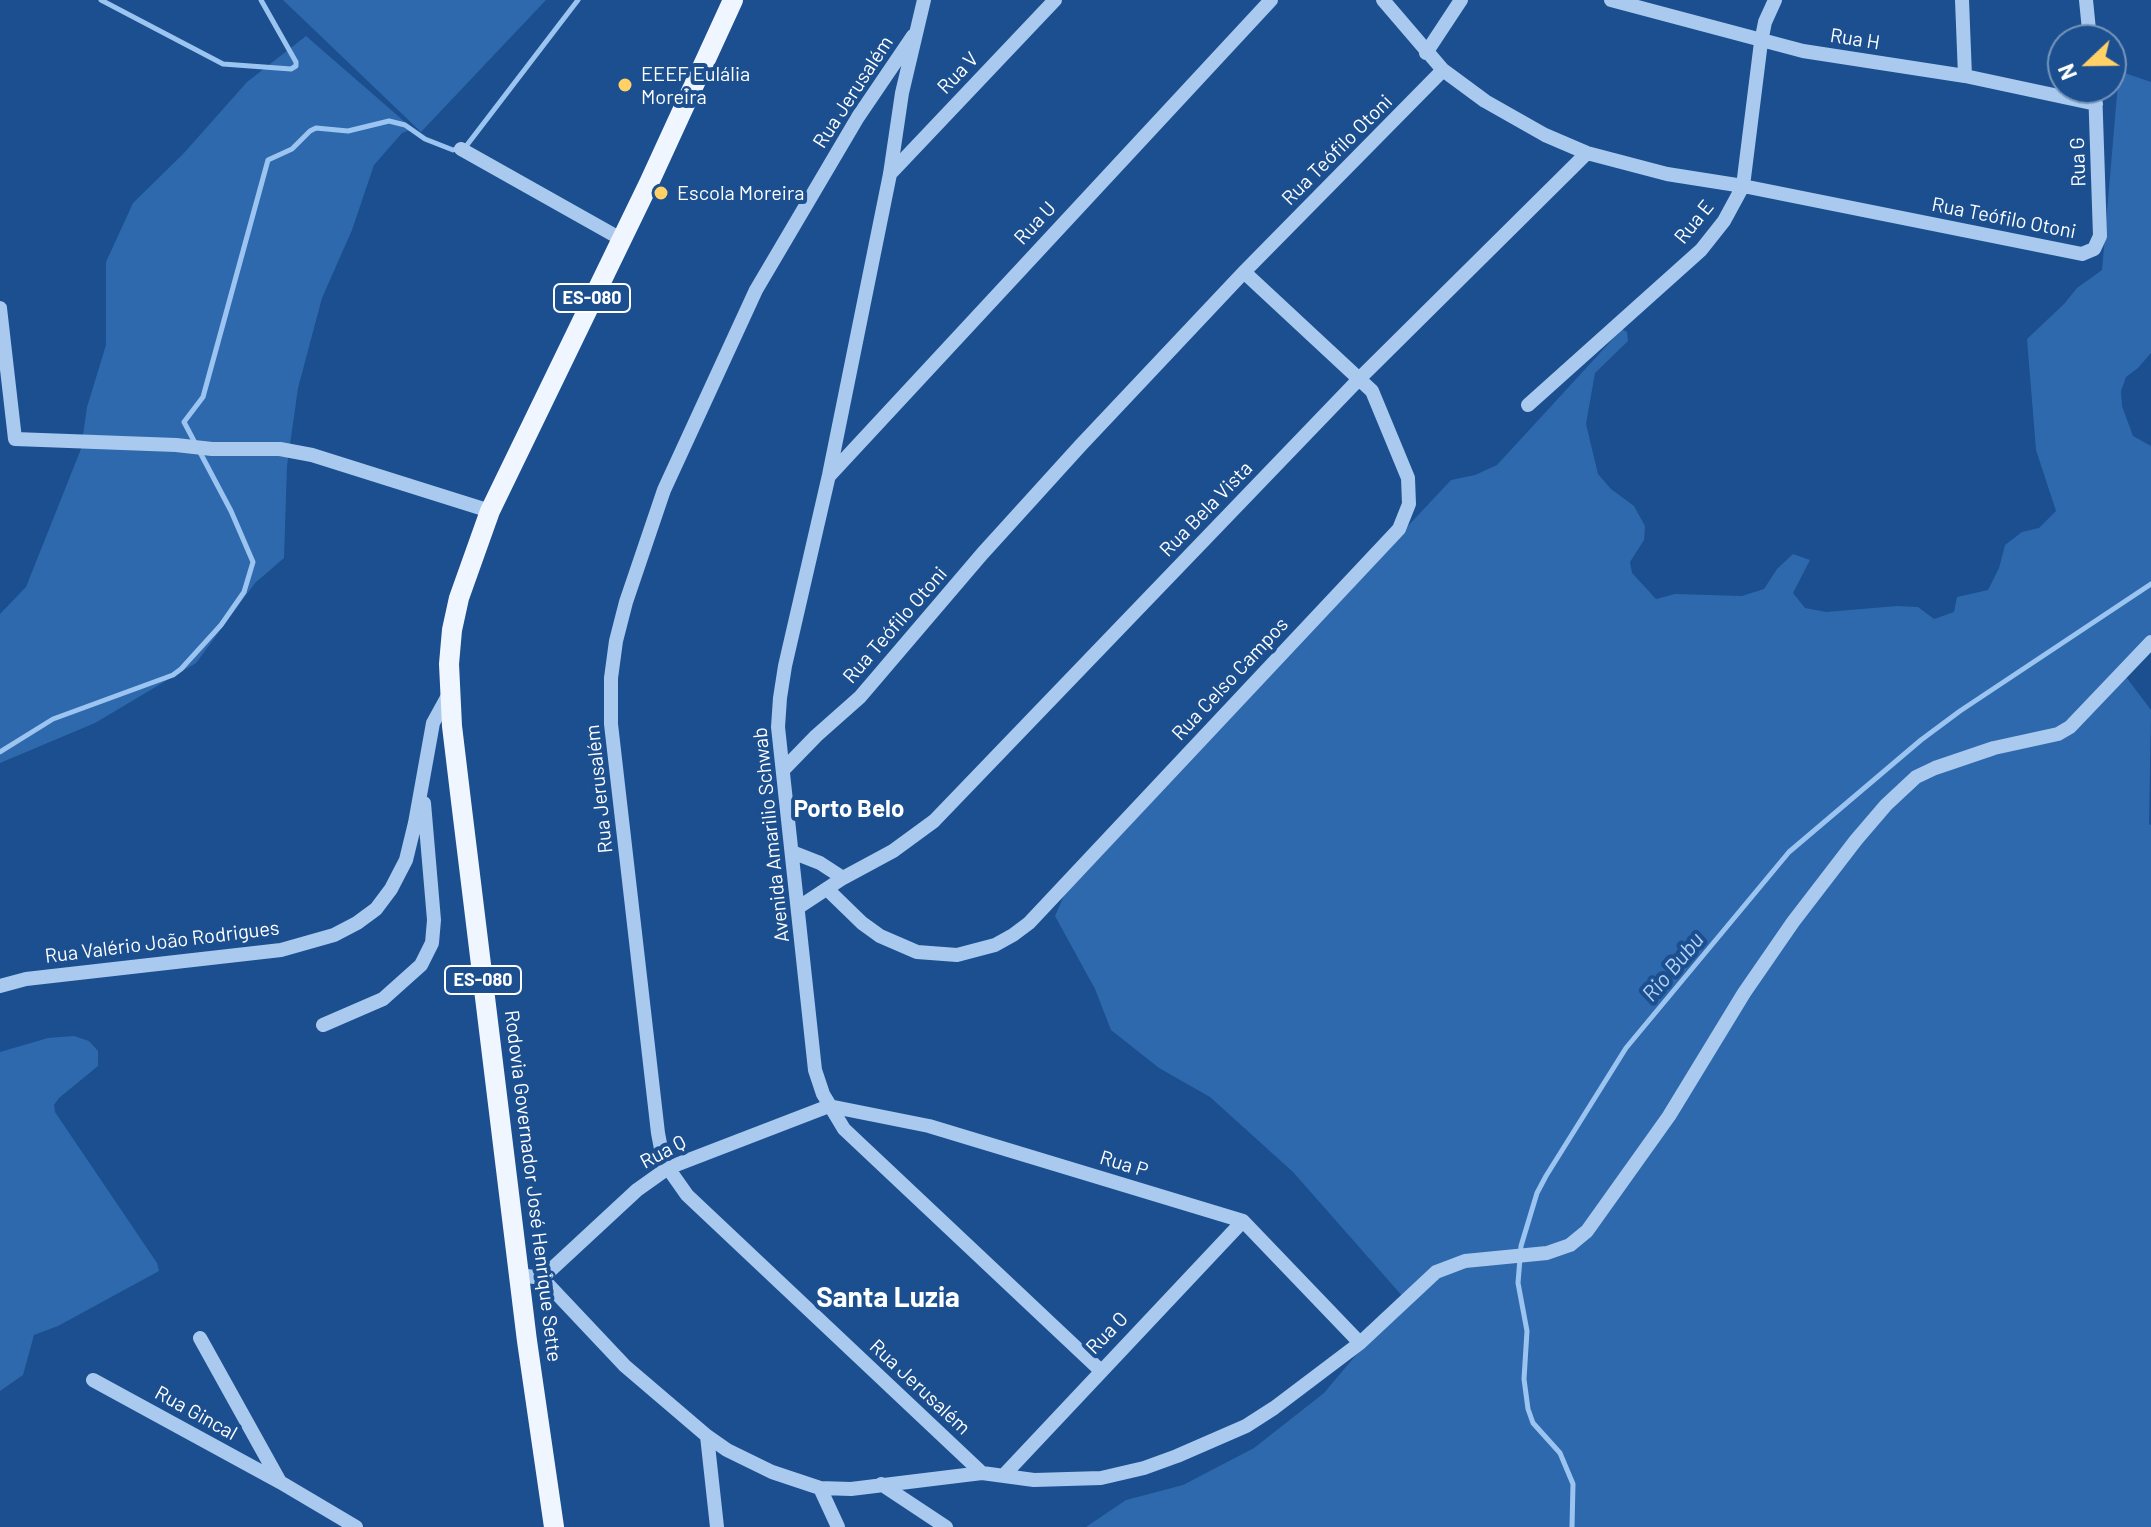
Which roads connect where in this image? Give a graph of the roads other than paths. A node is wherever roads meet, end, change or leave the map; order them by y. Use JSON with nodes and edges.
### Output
{"nodes":[{"id":1,"x":733,"y":0,"type":"edge"},
{"id":2,"x":924,"y":0,"type":"edge"},
{"id":3,"x":1055,"y":0,"type":"edge"},
{"id":4,"x":1271,"y":0,"type":"edge"},
{"id":5,"x":1383,"y":0,"type":"edge"},
{"id":6,"x":1461,"y":0,"type":"edge"},
{"id":7,"x":1612,"y":0,"type":"edge"},
{"id":8,"x":1775,"y":0,"type":"edge"},
{"id":9,"x":1962,"y":0,"type":"edge"},
{"id":10,"x":2086,"y":0,"type":"edge"},
{"id":11,"x":2088,"y":24,"type":"edge"},
{"id":12,"x":913,"y":36,"type":"junction"},
{"id":13,"x":1761,"y":42,"type":"junction"},
{"id":14,"x":1426,"y":53,"type":"junction"},
{"id":15,"x":1443,"y":70,"type":"junction"},
{"id":16,"x":1965,"y":76,"type":"junction"},
{"id":17,"x":2047,"y":94,"type":"edge"},
{"id":18,"x":2096,"y":104,"type":"edge"},
{"id":19,"x":461,"y":149,"type":"dead end"},
{"id":20,"x":1587,"y":153,"type":"junction"},
{"id":21,"x":890,"y":174,"type":"junction"},
{"id":22,"x":1743,"y":186,"type":"junction"},
{"id":23,"x":2100,"y":236,"type":"joint"},
{"id":24,"x":621,"y":239,"type":"junction"},
{"id":25,"x":1244,"y":272,"type":"junction"},
{"id":26,"x":0,"y":308,"type":"edge"},
{"id":27,"x":1360,"y":378,"type":"junction"},
{"id":28,"x":1528,"y":405,"type":"dead end"},
{"id":29,"x":829,"y":475,"type":"junction"},
{"id":30,"x":490,"y":511,"type":"junction"},
{"id":31,"x":2151,"y":642,"type":"edge"},
{"id":32,"x":451,"y":692,"type":"junction"},
{"id":33,"x":783,"y":770,"type":"junction"},
{"id":34,"x":423,"y":783,"type":"junction"},
{"id":35,"x":792,"y":852,"type":"junction"},
{"id":36,"x":843,"y":878,"type":"junction"},
{"id":37,"x":827,"y":889,"type":"junction"},
{"id":38,"x":799,"y":907,"type":"junction"},
{"id":39,"x":0,"y":986,"type":"edge"},
{"id":40,"x":323,"y":1025,"type":"dead end"},
{"id":41,"x":829,"y":1106,"type":"junction"},
{"id":42,"x":668,"y":1168,"type":"junction"},
{"id":43,"x":1243,"y":1221,"type":"junction"},
{"id":44,"x":519,"y":1275,"type":"junction"},
{"id":45,"x":542,"y":1278,"type":"junction"},
{"id":46,"x":200,"y":1338,"type":"dead end"},
{"id":47,"x":1360,"y":1343,"type":"junction"},
{"id":48,"x":1100,"y":1370,"type":"junction"},
{"id":49,"x":93,"y":1380,"type":"dead end"},
{"id":50,"x":707,"y":1436,"type":"junction"},
{"id":51,"x":982,"y":1473,"type":"junction"},
{"id":52,"x":1003,"y":1476,"type":"junction"},
{"id":53,"x":280,"y":1482,"type":"junction"},
{"id":54,"x":881,"y":1484,"type":"junction"},
{"id":55,"x":820,"y":1488,"type":"junction"},
{"id":56,"x":356,"y":1527,"type":"edge"},
{"id":57,"x":554,"y":1527,"type":"edge"},
{"id":58,"x":717,"y":1527,"type":"edge"},
{"id":59,"x":838,"y":1527,"type":"edge"},
{"id":60,"x":946,"y":1527,"type":"edge"}],
"edges":[{"from":1,"to":24,"type":"main road","name":"Rodovia Governador José Henrique Sette","number":"ES-080"},
{"from":2,"to":12,"type":"street","name":"Avenida Amarilio Schwab"},
{"from":3,"to":21,"type":"street","name":"Rua V"},
{"from":4,"to":29,"type":"street","name":"Rua U"},
{"from":5,"to":14,"type":"street"},
{"from":6,"to":14,"type":"street"},
{"from":7,"to":13,"type":"street","name":"Rua H"},
{"from":8,"to":13,"type":"street","name":"Rua E"},
{"from":9,"to":16,"type":"street"},
{"from":10,"to":11,"type":"street"},
{"from":12,"to":21,"type":"street","name":"Avenida Amarilio Schwab"},
{"from":12,"to":42,"type":"street","name":"Rua Jerusalém"},
{"from":13,"to":16,"type":"street","name":"Rua H"},
{"from":13,"to":22,"type":"street","name":"Rua E"},
{"from":14,"to":15,"type":"street"},
{"from":15,"to":20,"type":"street","name":"Rua Teófilo Otoni"},
{"from":15,"to":25,"type":"street","name":"Rua Teófilo Otoni"},
{"from":16,"to":17,"type":"street","name":"Rua H"},
{"from":18,"to":23,"type":"street","name":"Rua G"},
{"from":19,"to":24,"type":"street"},
{"from":20,"to":22,"type":"street","name":"Rua Teófilo Otoni"},
{"from":20,"to":27,"type":"street","name":"Rua Bela Vista"},
{"from":21,"to":29,"type":"street","name":"Avenida Amarilio Schwab"},
{"from":22,"to":23,"type":"street","name":"Rua Teófilo Otoni"},
{"from":22,"to":28,"type":"street","name":"Rua E"},
{"from":24,"to":30,"type":"main road","name":"Rodovia Governador José Henrique Sette","number":"ES-080"},
{"from":25,"to":27,"type":"street","name":"Rua Celso Campos"},
{"from":25,"to":33,"type":"street","name":"Rua Teófilo Otoni"},
{"from":26,"to":30,"type":"street"},
{"from":27,"to":36,"type":"street","name":"Rua Bela Vista"},
{"from":27,"to":37,"type":"street","name":"Rua Celso Campos"},
{"from":29,"to":33,"type":"street","name":"Avenida Amarilio Schwab"},
{"from":30,"to":32,"type":"main road","name":"Rodovia Governador José Henrique Sette","number":"ES-080"},
{"from":31,"to":47,"type":"street"},
{"from":32,"to":34,"type":"street","name":"Rua Valério João Rodrigues"},
{"from":32,"to":44,"type":"main road","name":"Rodovia Governador José Henrique Sette","number":"ES-080"},
{"from":33,"to":35,"type":"street","name":"Avenida Amarilio Schwab"},
{"from":34,"to":39,"type":"street","name":"Rua Valério João Rodrigues"},
{"from":34,"to":40,"type":"street"},
{"from":35,"to":36,"type":"street"},
{"from":35,"to":38,"type":"street","name":"Avenida Amarilio Schwab"},
{"from":36,"to":37,"type":"street","name":"Rua Bela Vista"},
{"from":37,"to":38,"type":"street","name":"Rua Bela Vista"},
{"from":38,"to":41,"type":"street","name":"Avenida Amarilio Schwab"},
{"from":41,"to":42,"type":"street","name":"Rua Q"},
{"from":41,"to":43,"type":"street","name":"Rua P"},
{"from":41,"to":48,"type":"street","name":"Avenida Amarilio Schwab"},
{"from":42,"to":45,"type":"street","name":"Rua Q"},
{"from":42,"to":51,"type":"street","name":"Rua Jerusalém"},
{"from":43,"to":47,"type":"street","name":"Rua P"},
{"from":43,"to":48,"type":"street","name":"Rua O"},
{"from":44,"to":45,"type":"street"},
{"from":44,"to":57,"type":"main road","name":"Rodovia Governador José Henrique Sette","number":"ES-080"},
{"from":45,"to":50,"type":"street"},
{"from":46,"to":53,"type":"street"},
{"from":47,"to":52,"type":"street"},
{"from":48,"to":52,"type":"street","name":"Rua O"},
{"from":49,"to":53,"type":"street","name":"Rua Gincal"},
{"from":50,"to":55,"type":"street"},
{"from":50,"to":58,"type":"street"},
{"from":51,"to":52,"type":"street"},
{"from":51,"to":54,"type":"street"},
{"from":53,"to":56,"type":"street","name":"Rua Gincal"},
{"from":54,"to":55,"type":"street"},
{"from":54,"to":60,"type":"street"},
{"from":55,"to":59,"type":"street"}]}
